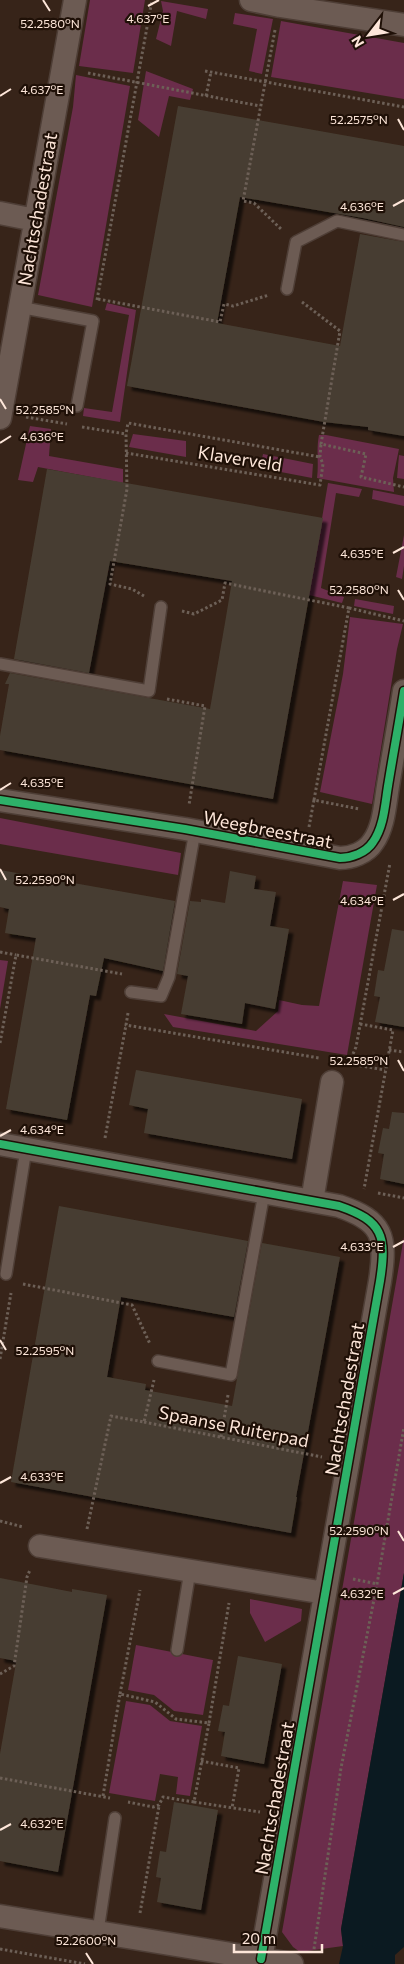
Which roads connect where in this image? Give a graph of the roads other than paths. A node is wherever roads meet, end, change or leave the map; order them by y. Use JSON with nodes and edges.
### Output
{"nodes":[{"id":1,"x":75,"y":0,"type":"edge"},
{"id":2,"x":251,"y":0,"type":"edge"},
{"id":3,"x":404,"y":26,"type":"edge"},
{"id":4,"x":0,"y":213,"type":"edge"},
{"id":5,"x":35,"y":220,"type":"junction"},
{"id":6,"x":404,"y":235,"type":"edge"},
{"id":7,"x":286,"y":289,"type":"road end"},
{"id":8,"x":19,"y":308,"type":"junction"},
{"id":9,"x":77,"y":406,"type":"dead end"},
{"id":10,"x":0,"y":416,"type":"edge"},
{"id":11,"x":161,"y":607,"type":"road end"},
{"id":12,"x":0,"y":664,"type":"edge"},
{"id":13,"x":404,"y":691,"type":"edge"},
{"id":14,"x":0,"y":800,"type":"edge"},
{"id":15,"x":190,"y":830,"type":"junction"},
{"id":16,"x":131,"y":992,"type":"road end"},
{"id":17,"x":336,"y":1072,"type":"road end"},
{"id":18,"x":0,"y":1144,"type":"edge"},
{"id":19,"x":26,"y":1149,"type":"junction"},
{"id":20,"x":264,"y":1193,"type":"junction"},
{"id":21,"x":312,"y":1201,"type":"junction"},
{"id":22,"x":6,"y":1274,"type":"dead end"},
{"id":23,"x":158,"y":1362,"type":"road end"},
{"id":24,"x":40,"y":1546,"type":"road end"},
{"id":25,"x":190,"y":1571,"type":"junction"},
{"id":26,"x":325,"y":1593,"type":"junction"},
{"id":27,"x":177,"y":1650,"type":"dead end"},
{"id":28,"x":115,"y":1818,"type":"dead end"},
{"id":29,"x":0,"y":1916,"type":"edge"},
{"id":30,"x":98,"y":1932,"type":"junction"},
{"id":31,"x":200,"y":1956,"type":"edge"},
{"id":32,"x":261,"y":1959,"type":"junction"},
{"id":33,"x":292,"y":1964,"type":"edge"}],
"edges":[{"from":1,"to":5,"type":"street","name":"Nachtschadestraat"},
{"from":2,"to":3,"type":"street"},
{"from":4,"to":5,"type":"street"},
{"from":5,"to":8,"type":"street","name":"Nachtschadestraat"},
{"from":6,"to":7,"type":"lane"},
{"from":8,"to":9,"type":"lane"},
{"from":8,"to":10,"type":"street","name":"Nachtschadestraat"},
{"from":11,"to":12,"type":"lane"},
{"from":13,"to":15,"type":"street","name":"Weegbreestraat"},
{"from":14,"to":15,"type":"street","name":"Weegbreestraat"},
{"from":15,"to":16,"type":"lane"},
{"from":17,"to":21,"type":"street"},
{"from":18,"to":19,"type":"street","name":"Nachtschadestraat"},
{"from":19,"to":20,"type":"street","name":"Nachtschadestraat"},
{"from":19,"to":22,"type":"lane"},
{"from":20,"to":21,"type":"street","name":"Nachtschadestraat"},
{"from":20,"to":23,"type":"lane"},
{"from":21,"to":26,"type":"street","name":"Nachtschadestraat"},
{"from":24,"to":25,"type":"street"},
{"from":25,"to":26,"type":"street"},
{"from":25,"to":27,"type":"lane"},
{"from":26,"to":32,"type":"street","name":"Nachtschadestraat"},
{"from":28,"to":30,"type":"lane"},
{"from":29,"to":30,"type":"street"},
{"from":30,"to":31,"type":"street"},
{"from":31,"to":32,"type":"street"},
{"from":32,"to":33,"type":"street"}]}
